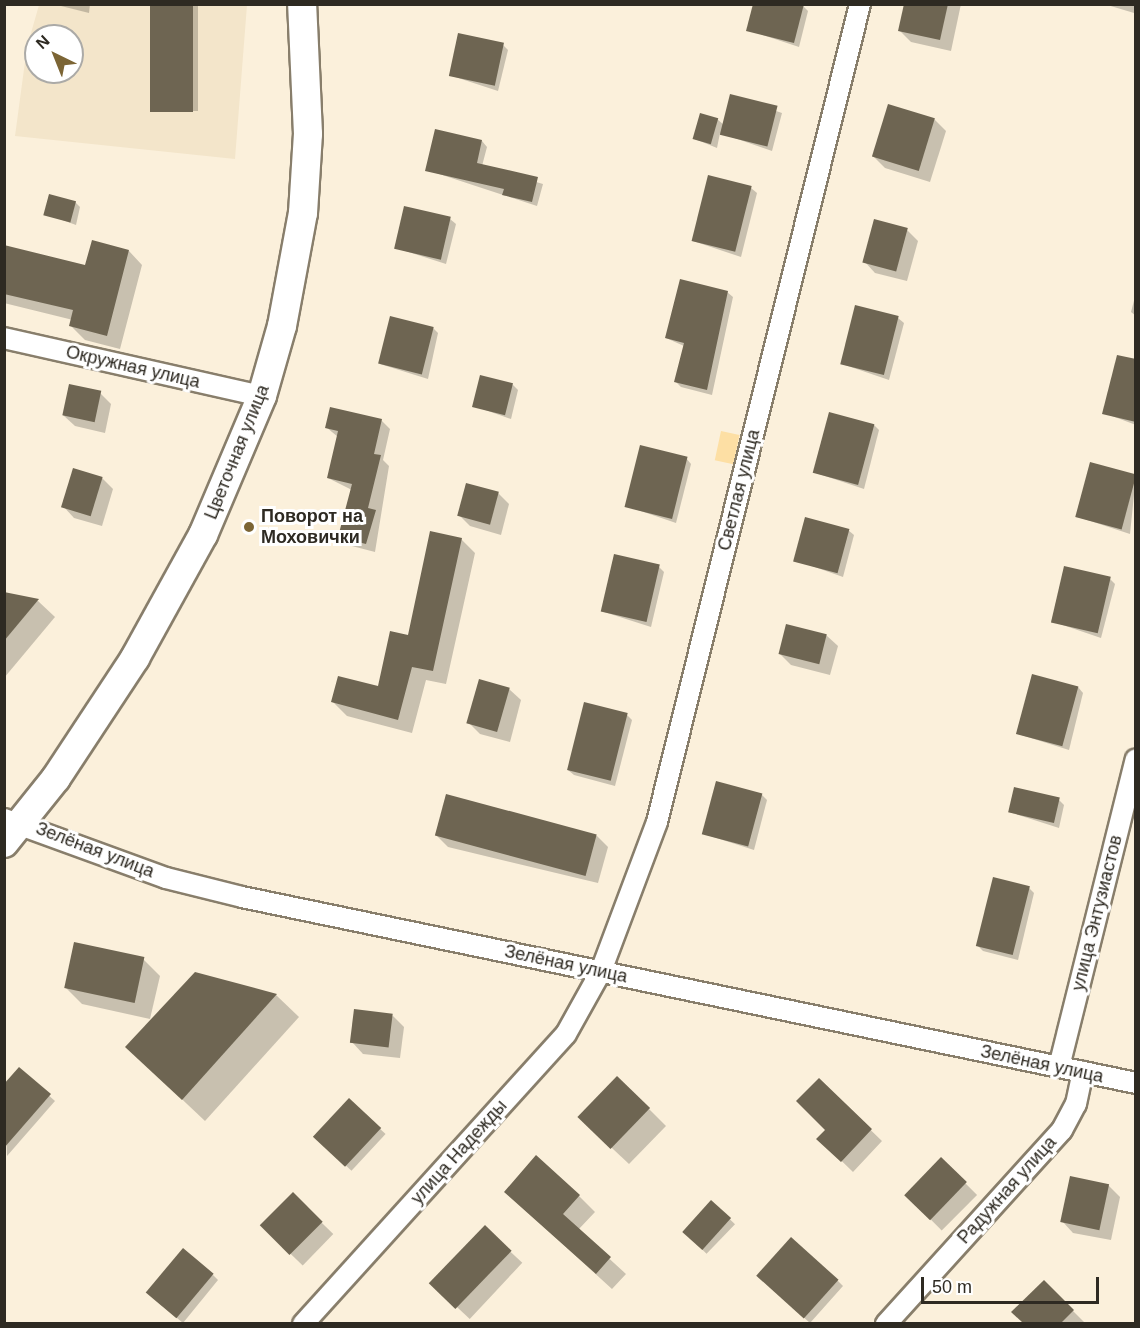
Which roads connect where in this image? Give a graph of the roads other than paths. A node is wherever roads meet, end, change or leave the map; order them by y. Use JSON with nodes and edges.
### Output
{"nodes":[{"id":1,"x":302,"y":4,"type":"edge"},
{"id":2,"x":860,"y":4,"type":"edge"},
{"id":3,"x":4,"y":338,"type":"edge"},
{"id":4,"x":262,"y":396,"type":"junction"},
{"id":5,"x":1136,"y":759,"type":"edge"},
{"id":6,"x":14,"y":821,"type":"edge"},
{"id":7,"x":4,"y":843,"type":"edge"},
{"id":8,"x":601,"y":971,"type":"junction"},
{"id":9,"x":1059,"y":1067,"type":"junction"},
{"id":10,"x":1083,"y":1072,"type":"junction"},
{"id":11,"x":1136,"y":1083,"type":"edge"},
{"id":12,"x":303,"y":1323,"type":"edge"},
{"id":13,"x":886,"y":1323,"type":"edge"}],
"edges":[{"from":1,"to":4,"type":"main road","name":"Цветочная улица"},
{"from":2,"to":8,"type":"street","name":"Светлая улица"},
{"from":3,"to":4,"type":"street","name":"Окружная улица"},
{"from":4,"to":6,"type":"main road","name":"Цветочная улица"},
{"from":5,"to":9,"type":"street","name":"улица Энтузиастов"},
{"from":6,"to":7,"type":"main road","name":"Цветочная улица"},
{"from":6,"to":8,"type":"street","name":"Зелёная улица"},
{"from":8,"to":9,"type":"street","name":"Зелёная улица"},
{"from":8,"to":12,"type":"street","name":"улица Надежды"},
{"from":9,"to":10,"type":"street","name":"Зелёная улица"},
{"from":10,"to":11,"type":"street","name":"Зелёная улица"},
{"from":10,"to":13,"type":"street","name":"Радужная улица"}]}
